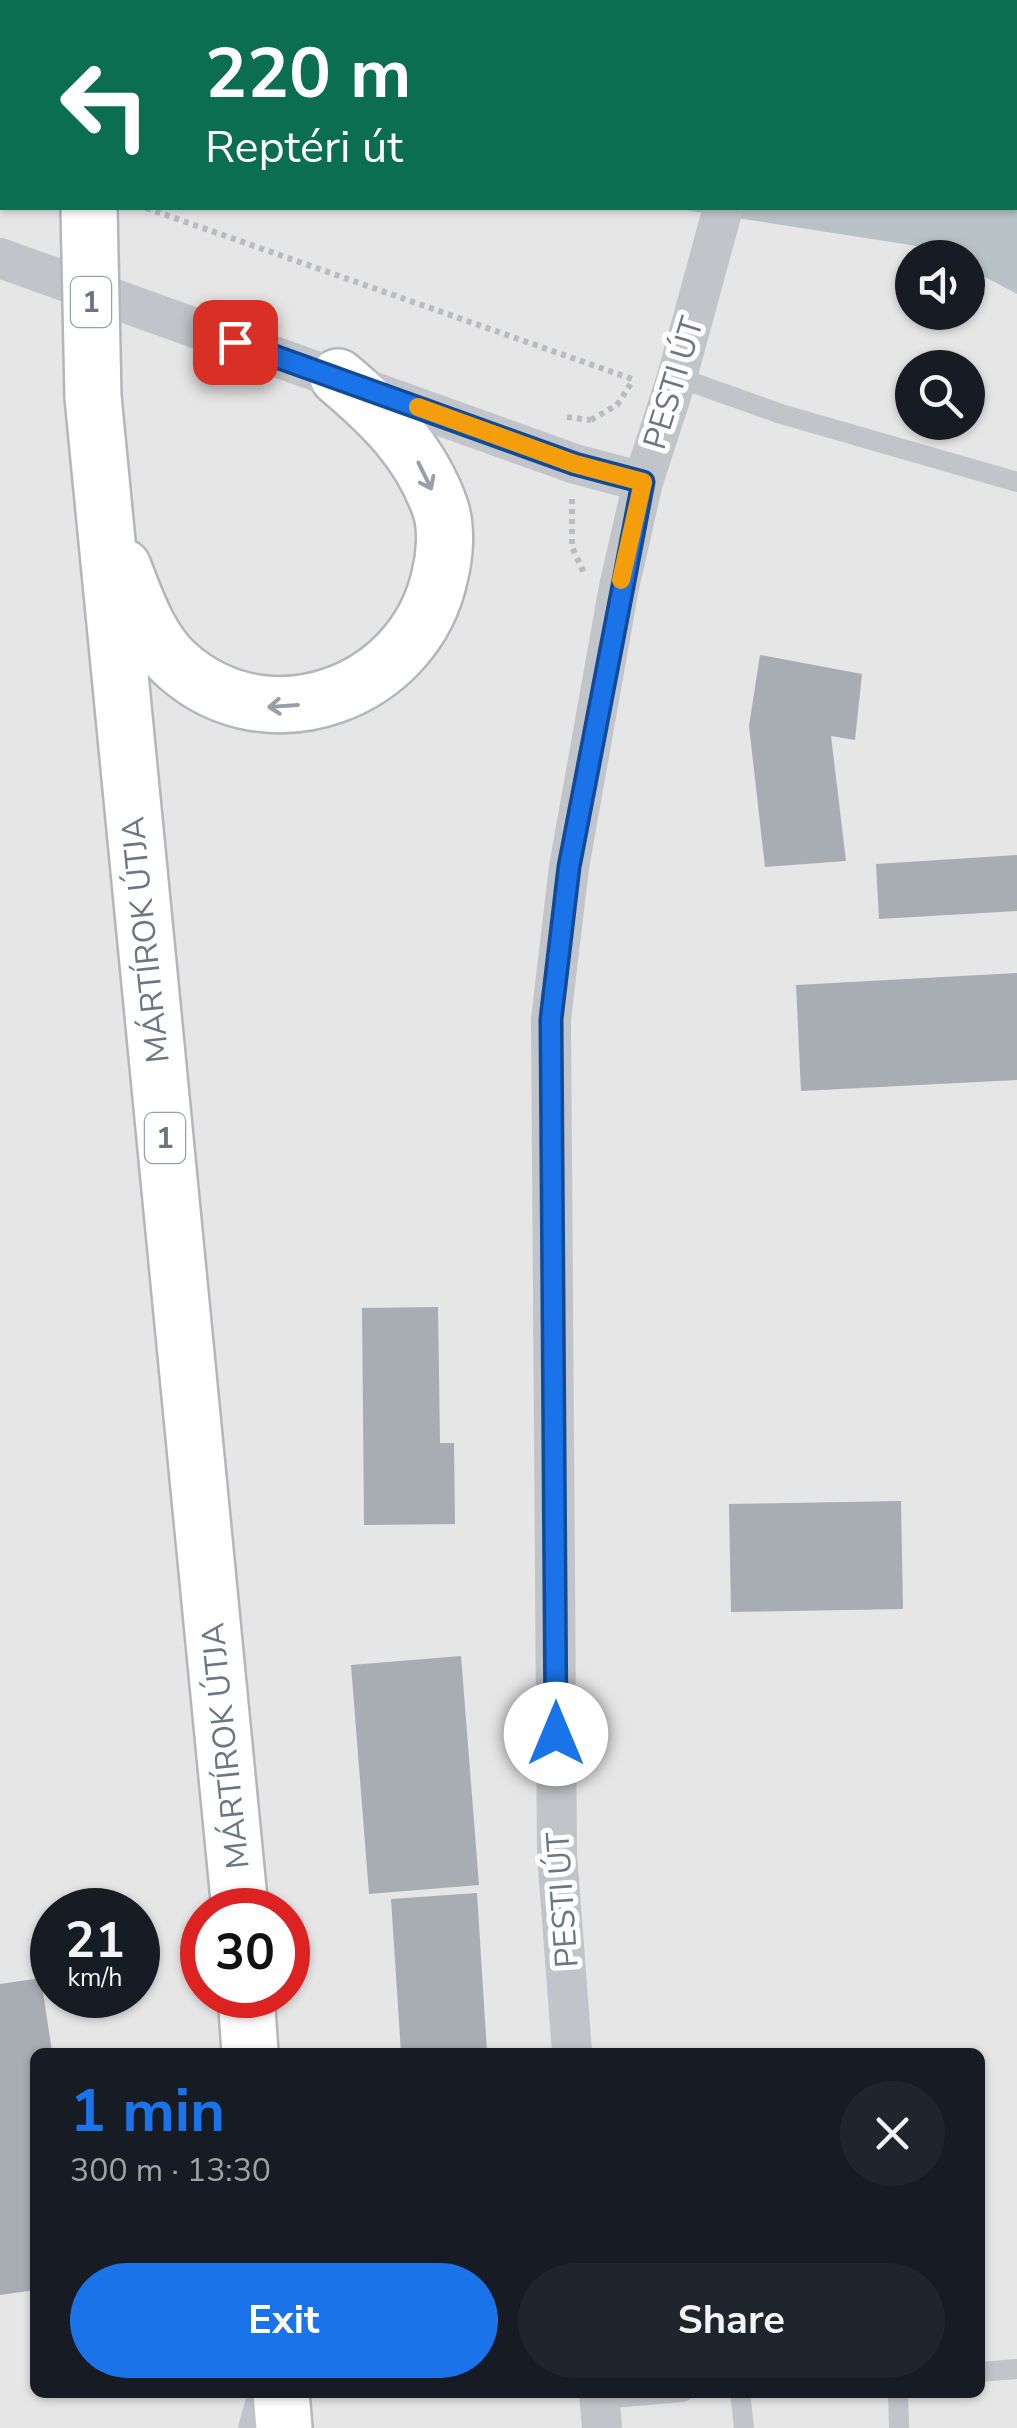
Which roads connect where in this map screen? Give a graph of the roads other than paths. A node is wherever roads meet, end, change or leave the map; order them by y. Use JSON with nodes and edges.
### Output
{"nodes":[{"id":1,"x":89,"y":210,"type":"edge"},
{"id":2,"x":721,"y":210,"type":"edge"},
{"id":3,"x":0,"y":258,"type":"edge"},
{"id":4,"x":678,"y":377,"type":"junction"},
{"id":5,"x":338,"y":378,"type":"junction"},
{"id":6,"x":643,"y":482,"type":"junction"},
{"id":7,"x":1017,"y":482,"type":"edge"},
{"id":8,"x":100,"y":487,"type":"junction"},
{"id":9,"x":238,"y":1888,"type":"edge"},
{"id":10,"x":248,"y":2018,"type":"edge"},
{"id":11,"x":250,"y":2048,"type":"edge"},
{"id":12,"x":572,"y":2048,"type":"edge"},
{"id":13,"x":1017,"y":2370,"type":"edge"},
{"id":14,"x":985,"y":2372,"type":"edge"},
{"id":15,"x":256,"y":2398,"type":"edge"},
{"id":16,"x":282,"y":2398,"type":"edge"},
{"id":17,"x":648,"y":2398,"type":"edge"},
{"id":18,"x":741,"y":2398,"type":"edge"},
{"id":19,"x":898,"y":2398,"type":"edge"},
{"id":20,"x":600,"y":2406,"type":"edge"},
{"id":21,"x":248,"y":2428,"type":"edge"},
{"id":22,"x":284,"y":2428,"type":"edge"},
{"id":23,"x":744,"y":2428,"type":"edge"},
{"id":24,"x":899,"y":2428,"type":"edge"}],
"edges":[{"from":1,"to":8,"type":"main road","name":"MÁRTÍROK ÚTJA","number":"1","bridge":true},
{"from":2,"to":4,"type":"street","name":"PESTI ÚT"},
{"from":3,"to":5,"type":"street"},
{"from":4,"to":6,"type":"street","name":"PESTI ÚT"},
{"from":4,"to":7,"type":"lane"},
{"from":5,"to":6,"type":"street"},
{"from":5,"to":8,"type":"main road","one_way":true},
{"from":6,"to":12,"type":"street","name":"PESTI ÚT"},
{"from":8,"to":9,"type":"main road","name":"MÁRTÍROK ÚTJA","number":"1"},
{"from":10,"to":11,"type":"main road"},
{"from":13,"to":14,"type":"lane"},
{"from":15,"to":21,"type":"lane"},
{"from":16,"to":22,"type":"main road"},
{"from":17,"to":20,"type":"lane"},
{"from":18,"to":23,"type":"lane"},
{"from":19,"to":24,"type":"lane"}]}
